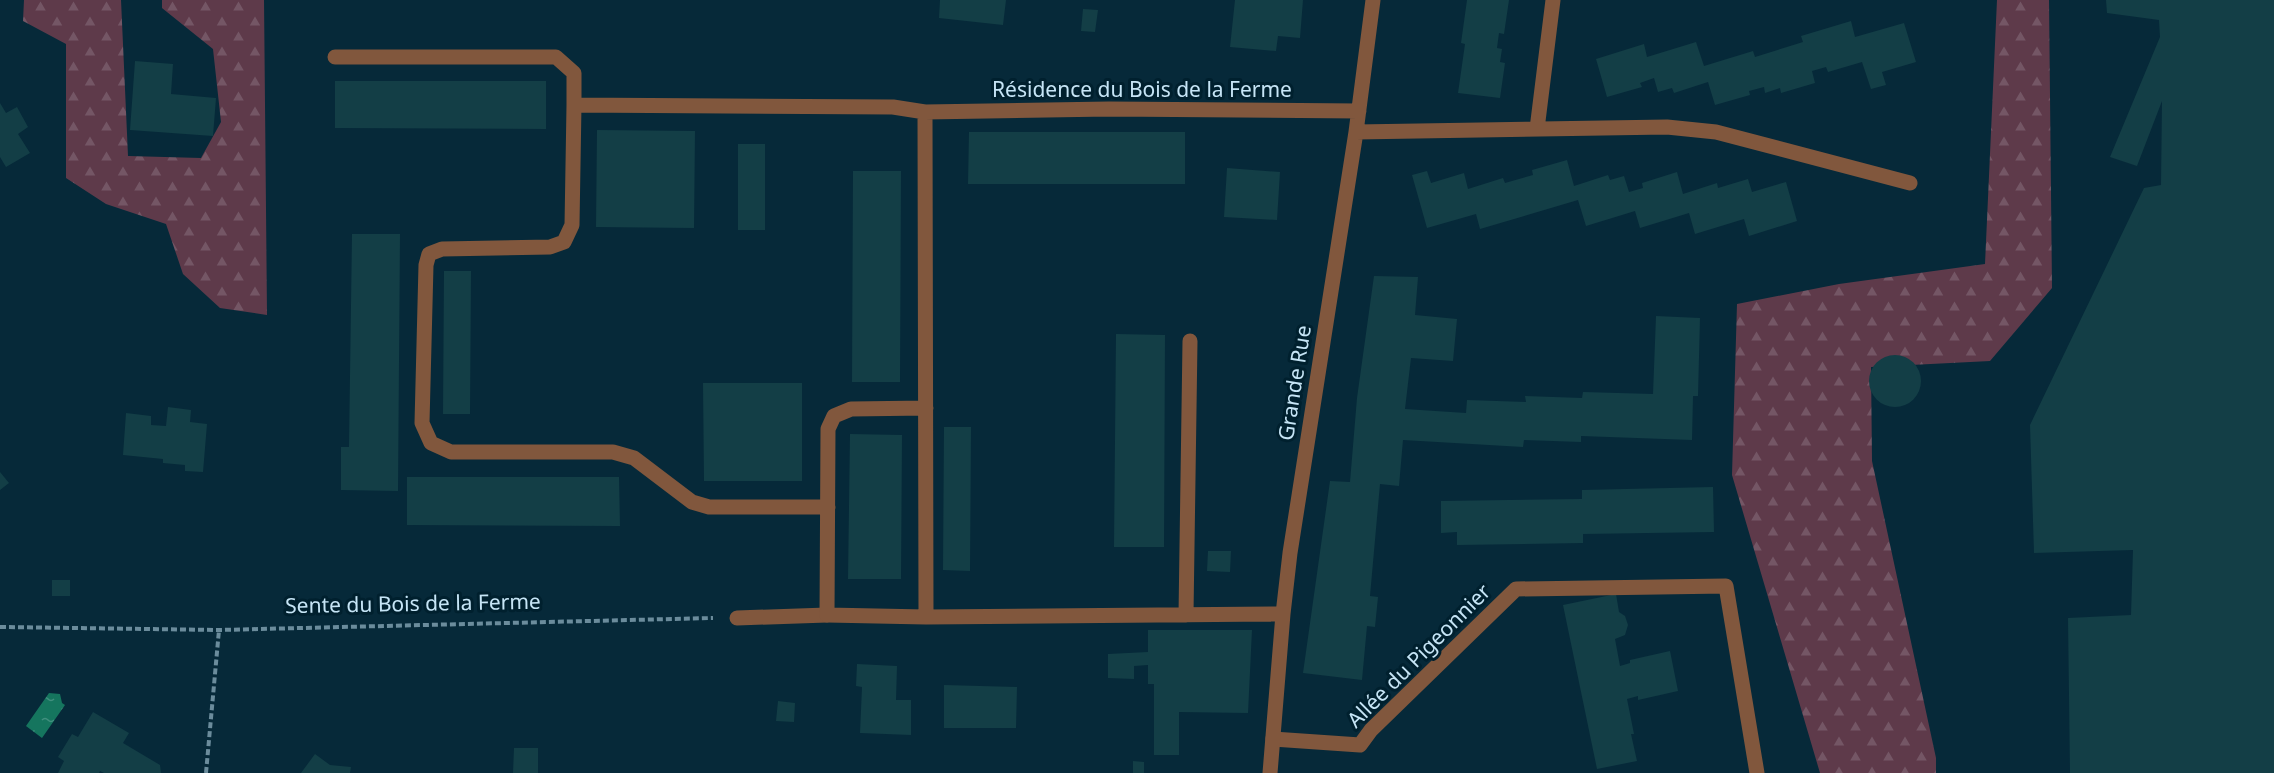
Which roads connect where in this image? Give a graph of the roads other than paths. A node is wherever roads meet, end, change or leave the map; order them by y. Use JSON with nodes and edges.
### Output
{"nodes":[{"id":1,"x":1373,"y":0,"type":"edge"},
{"id":2,"x":1553,"y":0,"type":"edge"},
{"id":3,"x":336,"y":57,"type":"dead end"},
{"id":4,"x":574,"y":105,"type":"junction"},
{"id":5,"x":1359,"y":111,"type":"junction"},
{"id":6,"x":925,"y":112,"type":"junction"},
{"id":7,"x":1537,"y":129,"type":"junction"},
{"id":8,"x":1356,"y":132,"type":"junction"},
{"id":9,"x":1910,"y":183,"type":"dead end"},
{"id":10,"x":1190,"y":341,"type":"dead end"},
{"id":11,"x":926,"y":408,"type":"junction"},
{"id":12,"x":828,"y":507,"type":"junction"},
{"id":13,"x":1283,"y":614,"type":"junction"},
{"id":14,"x":827,"y":615,"type":"junction"},
{"id":15,"x":1186,"y":615,"type":"junction"},
{"id":16,"x":926,"y":617,"type":"junction"},
{"id":17,"x":737,"y":618,"type":"road end"},
{"id":18,"x":1273,"y":739,"type":"junction"},
{"id":19,"x":1270,"y":773,"type":"edge"},
{"id":20,"x":1757,"y":773,"type":"edge"}],
"edges":[{"from":1,"to":5,"type":"street","name":"Grande Rue"},
{"from":2,"to":7,"type":"street"},
{"from":3,"to":4,"type":"street"},
{"from":4,"to":6,"type":"street","name":"Résidence du Bois de la Ferme"},
{"from":4,"to":12,"type":"street"},
{"from":5,"to":6,"type":"street","name":"Résidence du Bois de la Ferme"},
{"from":5,"to":8,"type":"street","name":"Grande Rue"},
{"from":6,"to":11,"type":"street"},
{"from":7,"to":8,"type":"street"},
{"from":7,"to":9,"type":"street"},
{"from":8,"to":13,"type":"street","name":"Grande Rue"},
{"from":10,"to":15,"type":"street"},
{"from":11,"to":12,"type":"street"},
{"from":11,"to":16,"type":"street"},
{"from":12,"to":14,"type":"street"},
{"from":13,"to":15,"type":"street"},
{"from":13,"to":18,"type":"street","name":"Grande Rue"},
{"from":14,"to":16,"type":"street"},
{"from":14,"to":17,"type":"street"},
{"from":15,"to":16,"type":"street"},
{"from":18,"to":19,"type":"street","name":"Grande Rue"},
{"from":18,"to":20,"type":"street","name":"Allée du Pigeonnier"}]}
